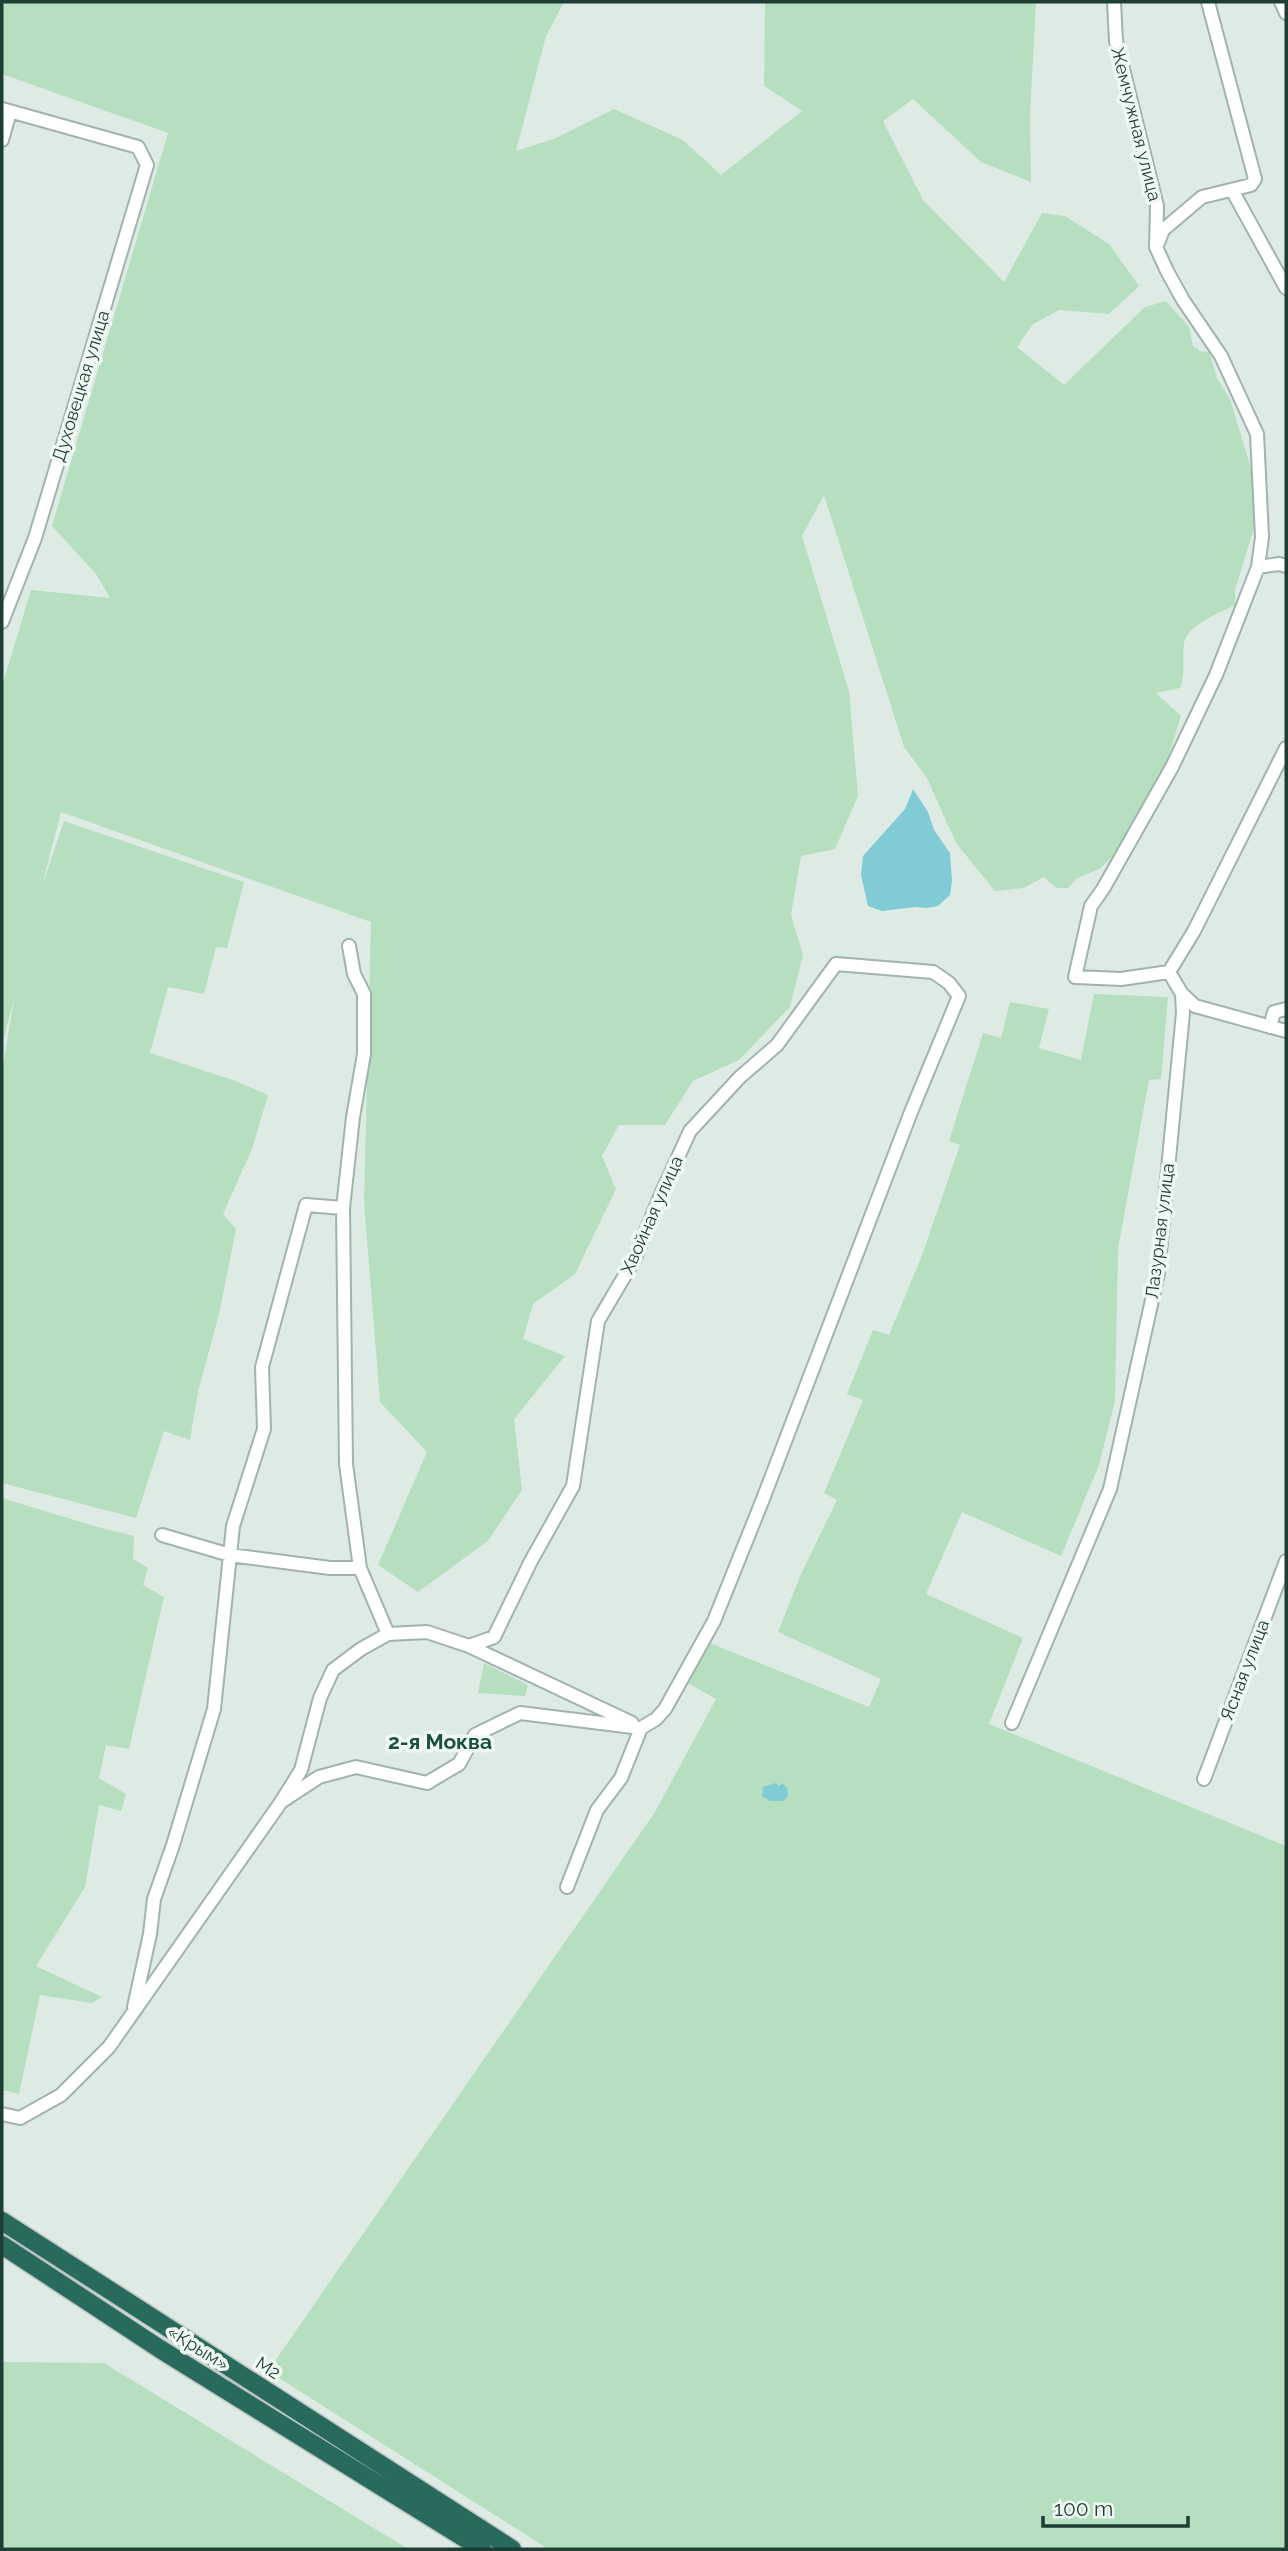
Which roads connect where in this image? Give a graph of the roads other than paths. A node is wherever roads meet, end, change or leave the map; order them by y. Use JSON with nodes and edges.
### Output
{"nodes":[{"id":1,"x":1114,"y":2,"type":"edge"},
{"id":2,"x":1208,"y":2,"type":"edge"},
{"id":3,"x":1281,"y":2,"type":"edge"},
{"id":4,"x":1286,"y":13,"type":"edge"},
{"id":5,"x":6,"y":110,"type":"edge"},
{"id":6,"x":2,"y":140,"type":"edge"},
{"id":7,"x":1232,"y":190,"type":"junction"},
{"id":8,"x":1156,"y":247,"type":"junction"},
{"id":9,"x":1286,"y":288,"type":"edge"},
{"id":10,"x":1286,"y":566,"type":"edge"},
{"id":11,"x":1258,"y":567,"type":"junction"},
{"id":12,"x":2,"y":622,"type":"edge"},
{"id":13,"x":1286,"y":748,"type":"edge"},
{"id":14,"x":349,"y":946,"type":"dead end"},
{"id":15,"x":1169,"y":972,"type":"junction"},
{"id":16,"x":1182,"y":994,"type":"junction"},
{"id":17,"x":1286,"y":1009,"type":"edge"},
{"id":18,"x":1269,"y":1027,"type":"junction"},
{"id":19,"x":1286,"y":1031,"type":"edge"},
{"id":20,"x":343,"y":1208,"type":"junction"},
{"id":21,"x":162,"y":1535,"type":"dead end"},
{"id":22,"x":230,"y":1555,"type":"junction"},
{"id":23,"x":1286,"y":1561,"type":"edge"},
{"id":24,"x":360,"y":1568,"type":"junction"},
{"id":25,"x":388,"y":1634,"type":"junction"},
{"id":26,"x":469,"y":1646,"type":"junction"},
{"id":27,"x":1012,"y":1723,"type":"dead end"},
{"id":28,"x":642,"y":1728,"type":"junction"},
{"id":29,"x":1204,"y":1779,"type":"dead end"},
{"id":30,"x":281,"y":1802,"type":"junction"},
{"id":31,"x":567,"y":1887,"type":"dead end"},
{"id":32,"x":132,"y":2014,"type":"junction"},
{"id":33,"x":2,"y":2114,"type":"edge"},
{"id":34,"x":2,"y":2221,"type":"edge"},
{"id":35,"x":2,"y":2245,"type":"edge"},
{"id":36,"x":482,"y":2549,"type":"edge"},
{"id":37,"x":512,"y":2549,"type":"edge"}],
"edges":[{"from":1,"to":8,"type":"street","name":"Жемчужная улица"},
{"from":2,"to":7,"type":"street","name":"Жемчужная улица"},
{"from":3,"to":4,"type":"street"},
{"from":5,"to":6,"type":"street"},
{"from":5,"to":12,"type":"street","name":"Духовецкая улица"},
{"from":7,"to":8,"type":"street","name":"Жемчужная улица"},
{"from":7,"to":9,"type":"street"},
{"from":8,"to":11,"type":"street","name":"Жемчужная улица"},
{"from":10,"to":11,"type":"street"},
{"from":11,"to":15,"type":"street","name":"Жемчужная улица"},
{"from":13,"to":15,"type":"street"},
{"from":14,"to":20,"type":"street"},
{"from":15,"to":16,"type":"street"},
{"from":16,"to":18,"type":"street"},
{"from":16,"to":27,"type":"street","name":"Лазурная улица"},
{"from":17,"to":18,"type":"street"},
{"from":18,"to":19,"type":"street"},
{"from":20,"to":22,"type":"street"},
{"from":20,"to":24,"type":"street"},
{"from":21,"to":22,"type":"street"},
{"from":22,"to":24,"type":"street"},
{"from":22,"to":32,"type":"street"},
{"from":23,"to":29,"type":"street","name":"Ясная улица"},
{"from":24,"to":25,"type":"street"},
{"from":25,"to":26,"type":"street"},
{"from":25,"to":30,"type":"street"},
{"from":26,"to":28,"type":"street"},
{"from":26,"to":28,"type":"street","name":"Хвойная улица"},
{"from":28,"to":30,"type":"street"},
{"from":28,"to":31,"type":"street"},
{"from":30,"to":32,"type":"street"},
{"from":32,"to":33,"type":"street"},
{"from":34,"to":37,"type":"highway","name":"М2"},
{"from":35,"to":36,"type":"highway","name":"«Крым»"}]}
